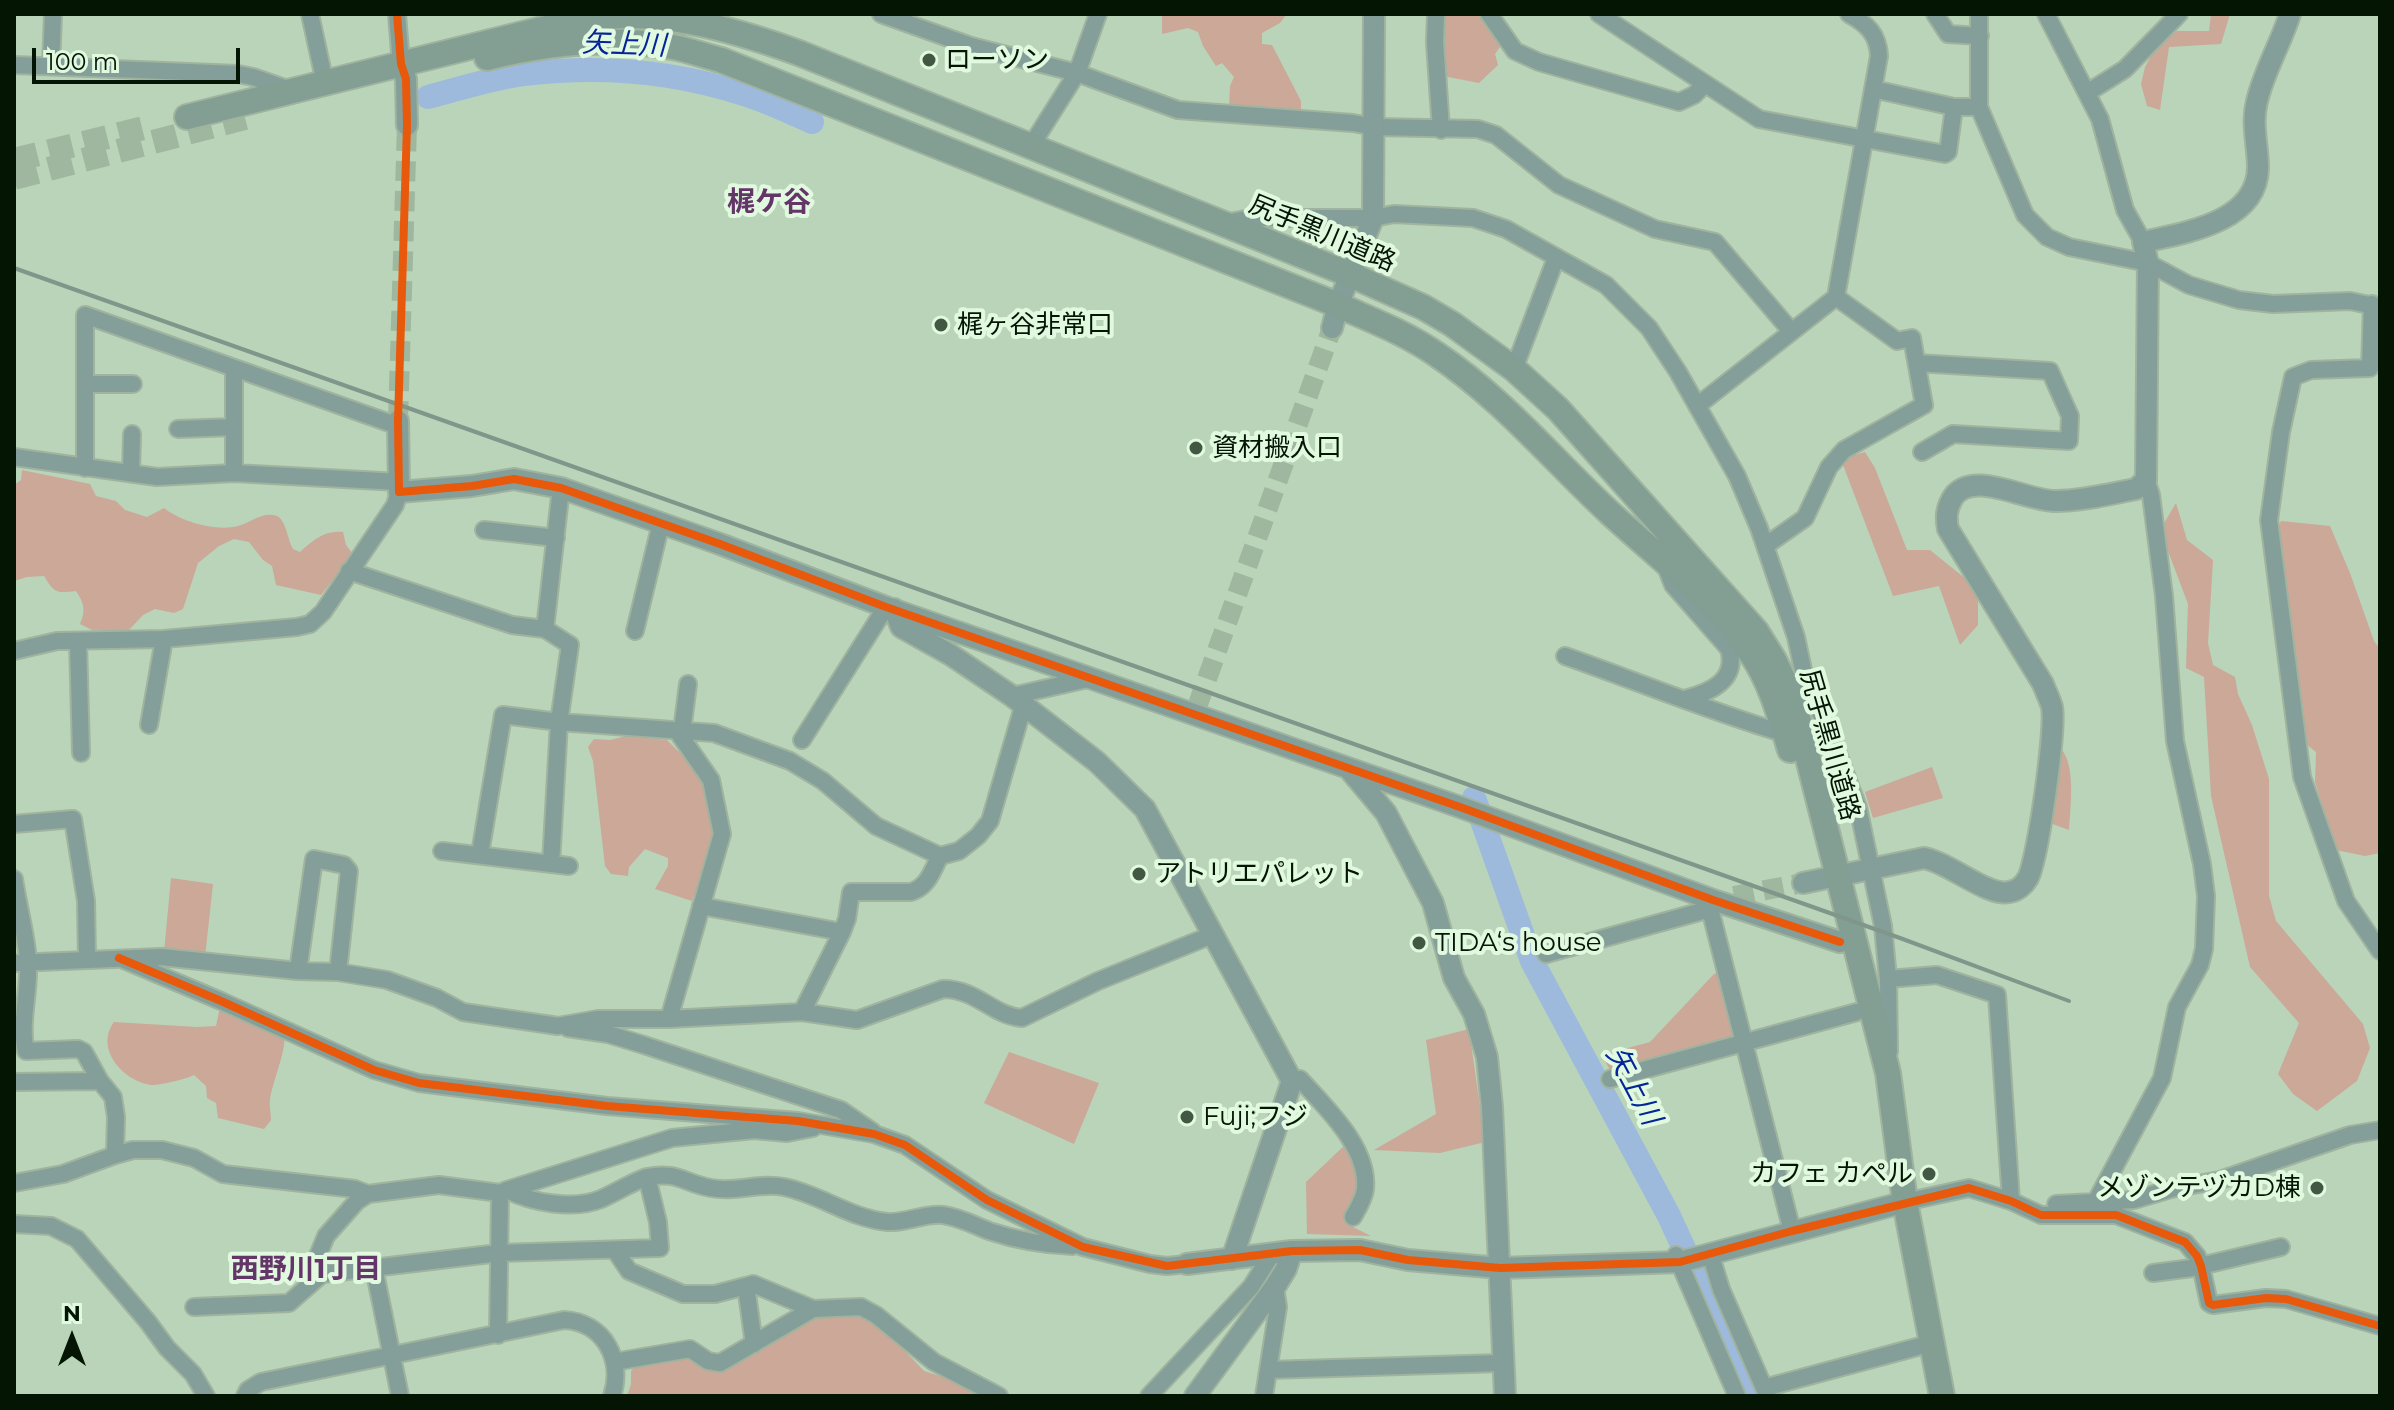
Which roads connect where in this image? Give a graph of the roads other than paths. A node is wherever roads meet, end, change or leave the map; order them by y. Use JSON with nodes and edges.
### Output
{"nodes":[{"id":1,"x":53,"y":14,"type":"edge"},
{"id":2,"x":310,"y":14,"type":"edge"},
{"id":3,"x":397,"y":14,"type":"edge"},
{"id":4,"x":881,"y":14,"type":"edge"},
{"id":5,"x":1098,"y":14,"type":"edge"},
{"id":6,"x":1374,"y":14,"type":"edge"},
{"id":7,"x":1436,"y":14,"type":"edge"},
{"id":8,"x":1489,"y":14,"type":"edge"},
{"id":9,"x":1599,"y":14,"type":"edge"},
{"id":10,"x":1849,"y":14,"type":"edge"},
{"id":11,"x":1935,"y":14,"type":"edge"},
{"id":12,"x":1979,"y":14,"type":"edge"},
{"id":13,"x":2046,"y":14,"type":"edge"},
{"id":14,"x":2179,"y":14,"type":"edge"},
{"id":15,"x":2290,"y":14,"type":"edge"},
{"id":16,"x":622,"y":15,"type":"edge"},
{"id":17,"x":667,"y":16,"type":"edge"},
{"id":18,"x":1980,"y":36,"type":"junction"},
{"id":19,"x":629,"y":42,"type":"junction"},
{"id":20,"x":14,"y":65,"type":"edge"},
{"id":21,"x":51,"y":66,"type":"junction"},
{"id":22,"x":404,"y":72,"type":"junction"},
{"id":23,"x":1077,"y":73,"type":"junction"},
{"id":24,"x":325,"y":83,"type":"junction"},
{"id":25,"x":1704,"y":85,"type":"junction"},
{"id":26,"x":1873,"y":89,"type":"junction"},
{"id":27,"x":292,"y":91,"type":"junction"},
{"id":28,"x":2087,"y":93,"type":"junction"},
{"id":29,"x":1954,"y":107,"type":"junction"},
{"id":30,"x":1979,"y":107,"type":"junction"},
{"id":31,"x":187,"y":117,"type":"dead end"},
{"id":32,"x":245,"y":118,"type":"tunnel mouth"},
{"id":33,"x":407,"y":125,"type":"tunnel mouth"},
{"id":34,"x":1375,"y":127,"type":"junction"},
{"id":35,"x":1441,"y":130,"type":"junction"},
{"id":36,"x":1864,"y":141,"type":"junction"},
{"id":37,"x":1031,"y":146,"type":"junction"},
{"id":38,"x":1373,"y":218,"type":"junction"},
{"id":39,"x":1223,"y":223,"type":"junction"},
{"id":40,"x":2143,"y":242,"type":"junction"},
{"id":41,"x":1556,"y":258,"type":"junction"},
{"id":42,"x":2148,"y":263,"type":"junction"},
{"id":43,"x":1351,"y":275,"type":"junction"},
{"id":44,"x":1836,"y":297,"type":"junction"},
{"id":45,"x":2376,"y":306,"type":"edge"},
{"id":46,"x":1335,"y":316,"type":"junction"},
{"id":47,"x":1791,"y":331,"type":"junction"},
{"id":48,"x":1917,"y":363,"type":"junction"},
{"id":49,"x":234,"y":369,"type":"junction"},
{"id":50,"x":1514,"y":369,"type":"junction"},
{"id":51,"x":85,"y":384,"type":"junction"},
{"id":52,"x":133,"y":384,"type":"dead end"},
{"id":53,"x":1697,"y":406,"type":"junction"},
{"id":54,"x":398,"y":424,"type":"joint"},
{"id":55,"x":234,"y":427,"type":"junction"},
{"id":56,"x":178,"y":429,"type":"dead end"},
{"id":57,"x":132,"y":434,"type":"dead end"},
{"id":58,"x":1922,"y":452,"type":"dead end"},
{"id":59,"x":14,"y":457,"type":"edge"},
{"id":60,"x":85,"y":468,"type":"junction"},
{"id":61,"x":131,"y":473,"type":"junction"},
{"id":62,"x":234,"y":473,"type":"junction"},
{"id":63,"x":2146,"y":480,"type":"junction"},
{"id":64,"x":399,"y":487,"type":"junction"},
{"id":65,"x":561,"y":488,"type":"junction"},
{"id":66,"x":661,"y":523,"type":"junction"},
{"id":67,"x":484,"y":530,"type":"dead end"},
{"id":68,"x":556,"y":538,"type":"junction"},
{"id":69,"x":1765,"y":546,"type":"junction"},
{"id":70,"x":1664,"y":563,"type":"junction"},
{"id":71,"x":349,"y":571,"type":"junction"},
{"id":72,"x":890,"y":608,"type":"junction"},
{"id":73,"x":545,"y":629,"type":"junction"},
{"id":74,"x":635,"y":631,"type":"dead end"},
{"id":75,"x":164,"y":639,"type":"junction"},
{"id":76,"x":78,"y":641,"type":"junction"},
{"id":77,"x":1799,"y":646,"type":"junction"},
{"id":78,"x":14,"y":651,"type":"edge"},
{"id":79,"x":1565,"y":656,"type":"dead end"},
{"id":80,"x":1774,"y":660,"type":"junction"},
{"id":81,"x":1092,"y":678,"type":"junction"},
{"id":82,"x":688,"y":684,"type":"dead end"},
{"id":83,"x":1685,"y":699,"type":"junction"},
{"id":84,"x":1018,"y":701,"type":"junction"},
{"id":85,"x":559,"y":722,"type":"junction"},
{"id":86,"x":149,"y":725,"type":"dead end"},
{"id":87,"x":680,"y":731,"type":"junction"},
{"id":88,"x":1786,"y":734,"type":"junction"},
{"id":89,"x":802,"y":740,"type":"dead end"},
{"id":90,"x":81,"y":753,"type":"dead end"},
{"id":91,"x":1349,"y":769,"type":"junction"},
{"id":92,"x":14,"y":824,"type":"edge"},
{"id":93,"x":442,"y":851,"type":"dead end"},
{"id":94,"x":480,"y":854,"type":"junction"},
{"id":95,"x":940,"y":856,"type":"junction"},
{"id":96,"x":1872,"y":867,"type":"junction"},
{"id":97,"x":1821,"y":880,"type":"junction"},
{"id":98,"x":14,"y":883,"type":"edge"},
{"id":99,"x":1734,"y":896,"type":"tunnel mouth"},
{"id":100,"x":1712,"y":904,"type":"junction"},
{"id":101,"x":701,"y":906,"type":"junction"},
{"id":102,"x":842,"y":932,"type":"junction"},
{"id":103,"x":1212,"y":935,"type":"junction"},
{"id":104,"x":1840,"y":942,"type":"junction"},
{"id":105,"x":2380,"y":951,"type":"edge"},
{"id":106,"x":1546,"y":954,"type":"dead end"},
{"id":107,"x":119,"y":958,"type":"junction"},
{"id":108,"x":87,"y":959,"type":"junction"},
{"id":109,"x":21,"y":962,"type":"edge"},
{"id":110,"x":298,"y":971,"type":"junction"},
{"id":111,"x":338,"y":972,"type":"junction"},
{"id":112,"x":1888,"y":979,"type":"junction"},
{"id":113,"x":802,"y":1012,"type":"junction"},
{"id":114,"x":1857,"y":1012,"type":"junction"},
{"id":115,"x":669,"y":1019,"type":"junction"},
{"id":116,"x":558,"y":1026,"type":"junction"},
{"id":117,"x":1744,"y":1042,"type":"junction"},
{"id":118,"x":1888,"y":1073,"type":"junction"},
{"id":119,"x":1300,"y":1079,"type":"dead end"},
{"id":120,"x":1610,"y":1079,"type":"dead end"},
{"id":121,"x":100,"y":1081,"type":"junction"},
{"id":122,"x":14,"y":1082,"type":"edge"},
{"id":123,"x":826,"y":1126,"type":"junction"},
{"id":124,"x":2380,"y":1130,"type":"edge"},
{"id":125,"x":874,"y":1134,"type":"junction"},
{"id":126,"x":115,"y":1155,"type":"junction"},
{"id":127,"x":647,"y":1177,"type":"junction"},
{"id":128,"x":14,"y":1183,"type":"edge"},
{"id":129,"x":504,"y":1191,"type":"junction"},
{"id":130,"x":368,"y":1194,"type":"junction"},
{"id":131,"x":1905,"y":1202,"type":"junction"},
{"id":132,"x":2015,"y":1203,"type":"junction"},
{"id":133,"x":2095,"y":1203,"type":"junction"},
{"id":134,"x":1353,"y":1217,"type":"dead end"},
{"id":135,"x":14,"y":1224,"type":"edge"},
{"id":136,"x":1792,"y":1231,"type":"junction"},
{"id":137,"x":1083,"y":1247,"type":"junction"},
{"id":138,"x":2281,"y":1247,"type":"dead end"},
{"id":139,"x":615,"y":1250,"type":"junction"},
{"id":140,"x":1282,"y":1252,"type":"junction"},
{"id":141,"x":499,"y":1253,"type":"junction"},
{"id":142,"x":1710,"y":1253,"type":"junction"},
{"id":143,"x":1678,"y":1258,"type":"junction"},
{"id":144,"x":1232,"y":1259,"type":"junction"},
{"id":145,"x":1187,"y":1264,"type":"joint"},
{"id":146,"x":2201,"y":1266,"type":"junction"},
{"id":147,"x":374,"y":1268,"type":"junction"},
{"id":148,"x":1500,"y":1268,"type":"junction"},
{"id":149,"x":2153,"y":1273,"type":"dead end"},
{"id":150,"x":322,"y":1274,"type":"junction"},
{"id":151,"x":746,"y":1286,"type":"junction"},
{"id":152,"x":1275,"y":1287,"type":"junction"},
{"id":153,"x":194,"y":1307,"type":"dead end"},
{"id":154,"x":813,"y":1309,"type":"junction"},
{"id":155,"x":2380,"y":1326,"type":"edge"},
{"id":156,"x":498,"y":1335,"type":"junction"},
{"id":157,"x":1932,"y":1343,"type":"junction"},
{"id":158,"x":754,"y":1344,"type":"junction"},
{"id":159,"x":392,"y":1357,"type":"junction"},
{"id":160,"x":614,"y":1362,"type":"junction"},
{"id":161,"x":1501,"y":1363,"type":"junction"},
{"id":162,"x":1268,"y":1370,"type":"junction"},
{"id":163,"x":1766,"y":1392,"type":"edge"},
{"id":164,"x":206,"y":1396,"type":"edge"},
{"id":165,"x":245,"y":1396,"type":"edge"},
{"id":166,"x":400,"y":1396,"type":"edge"},
{"id":167,"x":612,"y":1396,"type":"edge"},
{"id":168,"x":999,"y":1396,"type":"edge"},
{"id":169,"x":1149,"y":1396,"type":"edge"},
{"id":170,"x":1195,"y":1396,"type":"edge"},
{"id":171,"x":1264,"y":1396,"type":"edge"},
{"id":172,"x":1505,"y":1396,"type":"edge"},
{"id":173,"x":1737,"y":1396,"type":"edge"},
{"id":174,"x":1942,"y":1396,"type":"edge"}],
"edges":[{"from":1,"to":21,"type":"street"},
{"from":2,"to":24,"type":"street"},
{"from":3,"to":22,"type":"street"},
{"from":4,"to":23,"type":"street"},
{"from":5,"to":23,"type":"street"},
{"from":6,"to":34,"type":"street"},
{"from":7,"to":35,"type":"street"},
{"from":8,"to":25,"type":"street"},
{"from":9,"to":25,"type":"street"},
{"from":10,"to":26,"type":"street"},
{"from":11,"to":18,"type":"street"},
{"from":12,"to":18,"type":"street"},
{"from":13,"to":28,"type":"street"},
{"from":14,"to":28,"type":"street"},
{"from":15,"to":40,"type":"street"},
{"from":16,"to":17,"type":"main road","name":"尻手黒川道路"},
{"from":16,"to":19,"type":"street"},
{"from":16,"to":22,"type":"main road","name":"尻手黒川道路"},
{"from":17,"to":37,"type":"main road","name":"尻手黒川道路"},
{"from":18,"to":30,"type":"street"},
{"from":19,"to":22,"type":"main road","name":"尻手黒川道路"},
{"from":19,"to":46,"type":"main road","name":"尻手黒川道路"},
{"from":20,"to":21,"type":"street"},
{"from":21,"to":27,"type":"street"},
{"from":22,"to":24,"type":"main road","name":"尻手黒川道路"},
{"from":22,"to":32,"type":"main road","name":"尻手黒川道路"},
{"from":22,"to":33,"type":"street"},
{"from":23,"to":34,"type":"street"},
{"from":23,"to":37,"type":"street"},
{"from":24,"to":27,"type":"main road","name":"尻手黒川道路"},
{"from":25,"to":36,"type":"street"},
{"from":26,"to":29,"type":"street"},
{"from":26,"to":36,"type":"street"},
{"from":27,"to":31,"type":"main road","name":"尻手黒川道路"},
{"from":28,"to":40,"type":"street"},
{"from":29,"to":30,"type":"street"},
{"from":29,"to":36,"type":"street"},
{"from":30,"to":42,"type":"street"},
{"from":34,"to":35,"type":"street"},
{"from":34,"to":38,"type":"street"},
{"from":35,"to":47,"type":"street"},
{"from":36,"to":44,"type":"street"},
{"from":37,"to":39,"type":"main road","name":"尻手黒川道路"},
{"from":38,"to":39,"type":"street"},
{"from":38,"to":41,"type":"street"},
{"from":38,"to":43,"type":"street"},
{"from":39,"to":43,"type":"main road","name":"尻手黒川道路"},
{"from":40,"to":42,"type":"street"},
{"from":41,"to":50,"type":"street"},
{"from":41,"to":53,"type":"street"},
{"from":42,"to":45,"type":"street"},
{"from":42,"to":63,"type":"street"},
{"from":43,"to":46,"type":"street"},
{"from":43,"to":50,"type":"main road","name":"尻手黒川道路"},
{"from":44,"to":47,"type":"street"},
{"from":44,"to":48,"type":"street"},
{"from":45,"to":105,"type":"street"},
{"from":46,"to":70,"type":"main road","name":"尻手黒川道路"},
{"from":47,"to":53,"type":"street"},
{"from":48,"to":58,"type":"street"},
{"from":48,"to":69,"type":"street"},
{"from":49,"to":51,"type":"street"},
{"from":49,"to":54,"type":"street"},
{"from":49,"to":55,"type":"street"},
{"from":50,"to":80,"type":"main road","name":"尻手黒川道路"},
{"from":51,"to":52,"type":"street"},
{"from":51,"to":60,"type":"street"},
{"from":53,"to":69,"type":"street"},
{"from":54,"to":64,"type":"street"},
{"from":55,"to":56,"type":"street"},
{"from":55,"to":62,"type":"street"},
{"from":57,"to":61,"type":"street"},
{"from":59,"to":60,"type":"street"},
{"from":60,"to":61,"type":"street"},
{"from":61,"to":62,"type":"street"},
{"from":62,"to":64,"type":"street"},
{"from":63,"to":96,"type":"street"},
{"from":63,"to":133,"type":"street"},
{"from":64,"to":65,"type":"street"},
{"from":64,"to":71,"type":"street"},
{"from":65,"to":66,"type":"street"},
{"from":65,"to":68,"type":"street"},
{"from":66,"to":72,"type":"street"},
{"from":66,"to":74,"type":"street"},
{"from":67,"to":68,"type":"street"},
{"from":68,"to":73,"type":"street"},
{"from":69,"to":77,"type":"street"},
{"from":70,"to":83,"type":"street"},
{"from":70,"to":88,"type":"main road","name":"尻手黒川道路"},
{"from":71,"to":73,"type":"street"},
{"from":71,"to":75,"type":"street"},
{"from":72,"to":81,"type":"street"},
{"from":72,"to":84,"type":"street"},
{"from":72,"to":89,"type":"street"},
{"from":73,"to":85,"type":"street"},
{"from":75,"to":76,"type":"street"},
{"from":75,"to":86,"type":"street"},
{"from":76,"to":78,"type":"street"},
{"from":76,"to":90,"type":"street"},
{"from":77,"to":80,"type":"street"},
{"from":77,"to":96,"type":"street"},
{"from":79,"to":83,"type":"street"},
{"from":80,"to":97,"type":"main road","name":"尻手黒川道路"},
{"from":81,"to":84,"type":"street"},
{"from":81,"to":91,"type":"street"},
{"from":82,"to":87,"type":"street"},
{"from":83,"to":88,"type":"street"},
{"from":84,"to":95,"type":"street"},
{"from":84,"to":103,"type":"street"},
{"from":85,"to":87,"type":"street"},
{"from":85,"to":94,"type":"street"},
{"from":85,"to":94,"type":"street"},
{"from":87,"to":95,"type":"street"},
{"from":87,"to":101,"type":"street"},
{"from":88,"to":97,"type":"main road","name":"尻手黒川道路"},
{"from":91,"to":100,"type":"street"},
{"from":91,"to":148,"type":"street"},
{"from":92,"to":108,"type":"street"},
{"from":93,"to":94,"type":"street"},
{"from":95,"to":102,"type":"street"},
{"from":96,"to":97,"type":"street"},
{"from":96,"to":112,"type":"street"},
{"from":97,"to":104,"type":"main road","name":"尻手黒川道路"},
{"from":97,"to":118,"type":"main road","name":"尻手黒川道路"},
{"from":98,"to":109,"type":"street"},
{"from":99,"to":100,"type":"street"},
{"from":100,"to":104,"type":"street"},
{"from":100,"to":106,"type":"street"},
{"from":100,"to":117,"type":"street"},
{"from":101,"to":102,"type":"street"},
{"from":101,"to":115,"type":"street"},
{"from":102,"to":113,"type":"street"},
{"from":103,"to":113,"type":"street"},
{"from":103,"to":144,"type":"street"},
{"from":104,"to":114,"type":"main road","name":"尻手黒川道路"},
{"from":107,"to":108,"type":"street"},
{"from":107,"to":110,"type":"street"},
{"from":107,"to":123,"type":"street"},
{"from":108,"to":109,"type":"street"},
{"from":109,"to":121,"type":"street"},
{"from":110,"to":111,"type":"street"},
{"from":110,"to":111,"type":"street"},
{"from":111,"to":116,"type":"street"},
{"from":112,"to":118,"type":"street"},
{"from":112,"to":132,"type":"street"},
{"from":113,"to":115,"type":"street"},
{"from":114,"to":117,"type":"street"},
{"from":114,"to":131,"type":"main road","name":"尻手黒川道路"},
{"from":115,"to":116,"type":"street"},
{"from":116,"to":125,"type":"street"},
{"from":117,"to":120,"type":"street"},
{"from":117,"to":136,"type":"street"},
{"from":118,"to":131,"type":"main road","name":"尻手黒川道路"},
{"from":119,"to":134,"type":"street"},
{"from":121,"to":122,"type":"street"},
{"from":121,"to":126,"type":"street"},
{"from":123,"to":125,"type":"street"},
{"from":123,"to":129,"type":"street"},
{"from":124,"to":133,"type":"street"},
{"from":125,"to":137,"type":"street"},
{"from":126,"to":128,"type":"street"},
{"from":126,"to":130,"type":"street"},
{"from":127,"to":129,"type":"street"},
{"from":127,"to":137,"type":"street"},
{"from":127,"to":139,"type":"street"},
{"from":129,"to":130,"type":"street"},
{"from":129,"to":141,"type":"street"},
{"from":130,"to":150,"type":"street"},
{"from":131,"to":132,"type":"street"},
{"from":131,"to":136,"type":"street"},
{"from":131,"to":157,"type":"main road","name":"尻手黒川道路"},
{"from":132,"to":133,"type":"street"},
{"from":132,"to":146,"type":"street"},
{"from":135,"to":164,"type":"street"},
{"from":136,"to":142,"type":"street"},
{"from":137,"to":145,"type":"street"},
{"from":138,"to":146,"type":"street"},
{"from":139,"to":141,"type":"street"},
{"from":139,"to":151,"type":"street"},
{"from":140,"to":144,"type":"street"},
{"from":140,"to":148,"type":"street"},
{"from":140,"to":152,"type":"street"},
{"from":140,"to":169,"type":"street"},
{"from":141,"to":147,"type":"street"},
{"from":141,"to":156,"type":"street"},
{"from":142,"to":143,"type":"street"},
{"from":142,"to":163,"type":"street"},
{"from":143,"to":148,"type":"street"},
{"from":143,"to":173,"type":"street"},
{"from":144,"to":145,"type":"street"},
{"from":146,"to":149,"type":"street"},
{"from":146,"to":155,"type":"street"},
{"from":147,"to":150,"type":"street"},
{"from":147,"to":159,"type":"street"},
{"from":148,"to":161,"type":"street"},
{"from":150,"to":153,"type":"street"},
{"from":151,"to":154,"type":"street"},
{"from":151,"to":158,"type":"street"},
{"from":152,"to":162,"type":"street"},
{"from":152,"to":170,"type":"street"},
{"from":154,"to":158,"type":"street"},
{"from":154,"to":168,"type":"street"},
{"from":156,"to":159,"type":"street"},
{"from":156,"to":160,"type":"street"},
{"from":157,"to":163,"type":"street"},
{"from":157,"to":174,"type":"main road","name":"尻手黒川道路"},
{"from":158,"to":160,"type":"street"},
{"from":159,"to":165,"type":"street"},
{"from":159,"to":166,"type":"street"},
{"from":160,"to":167,"type":"street"},
{"from":161,"to":162,"type":"street"},
{"from":161,"to":172,"type":"street"},
{"from":162,"to":171,"type":"street"}]}
